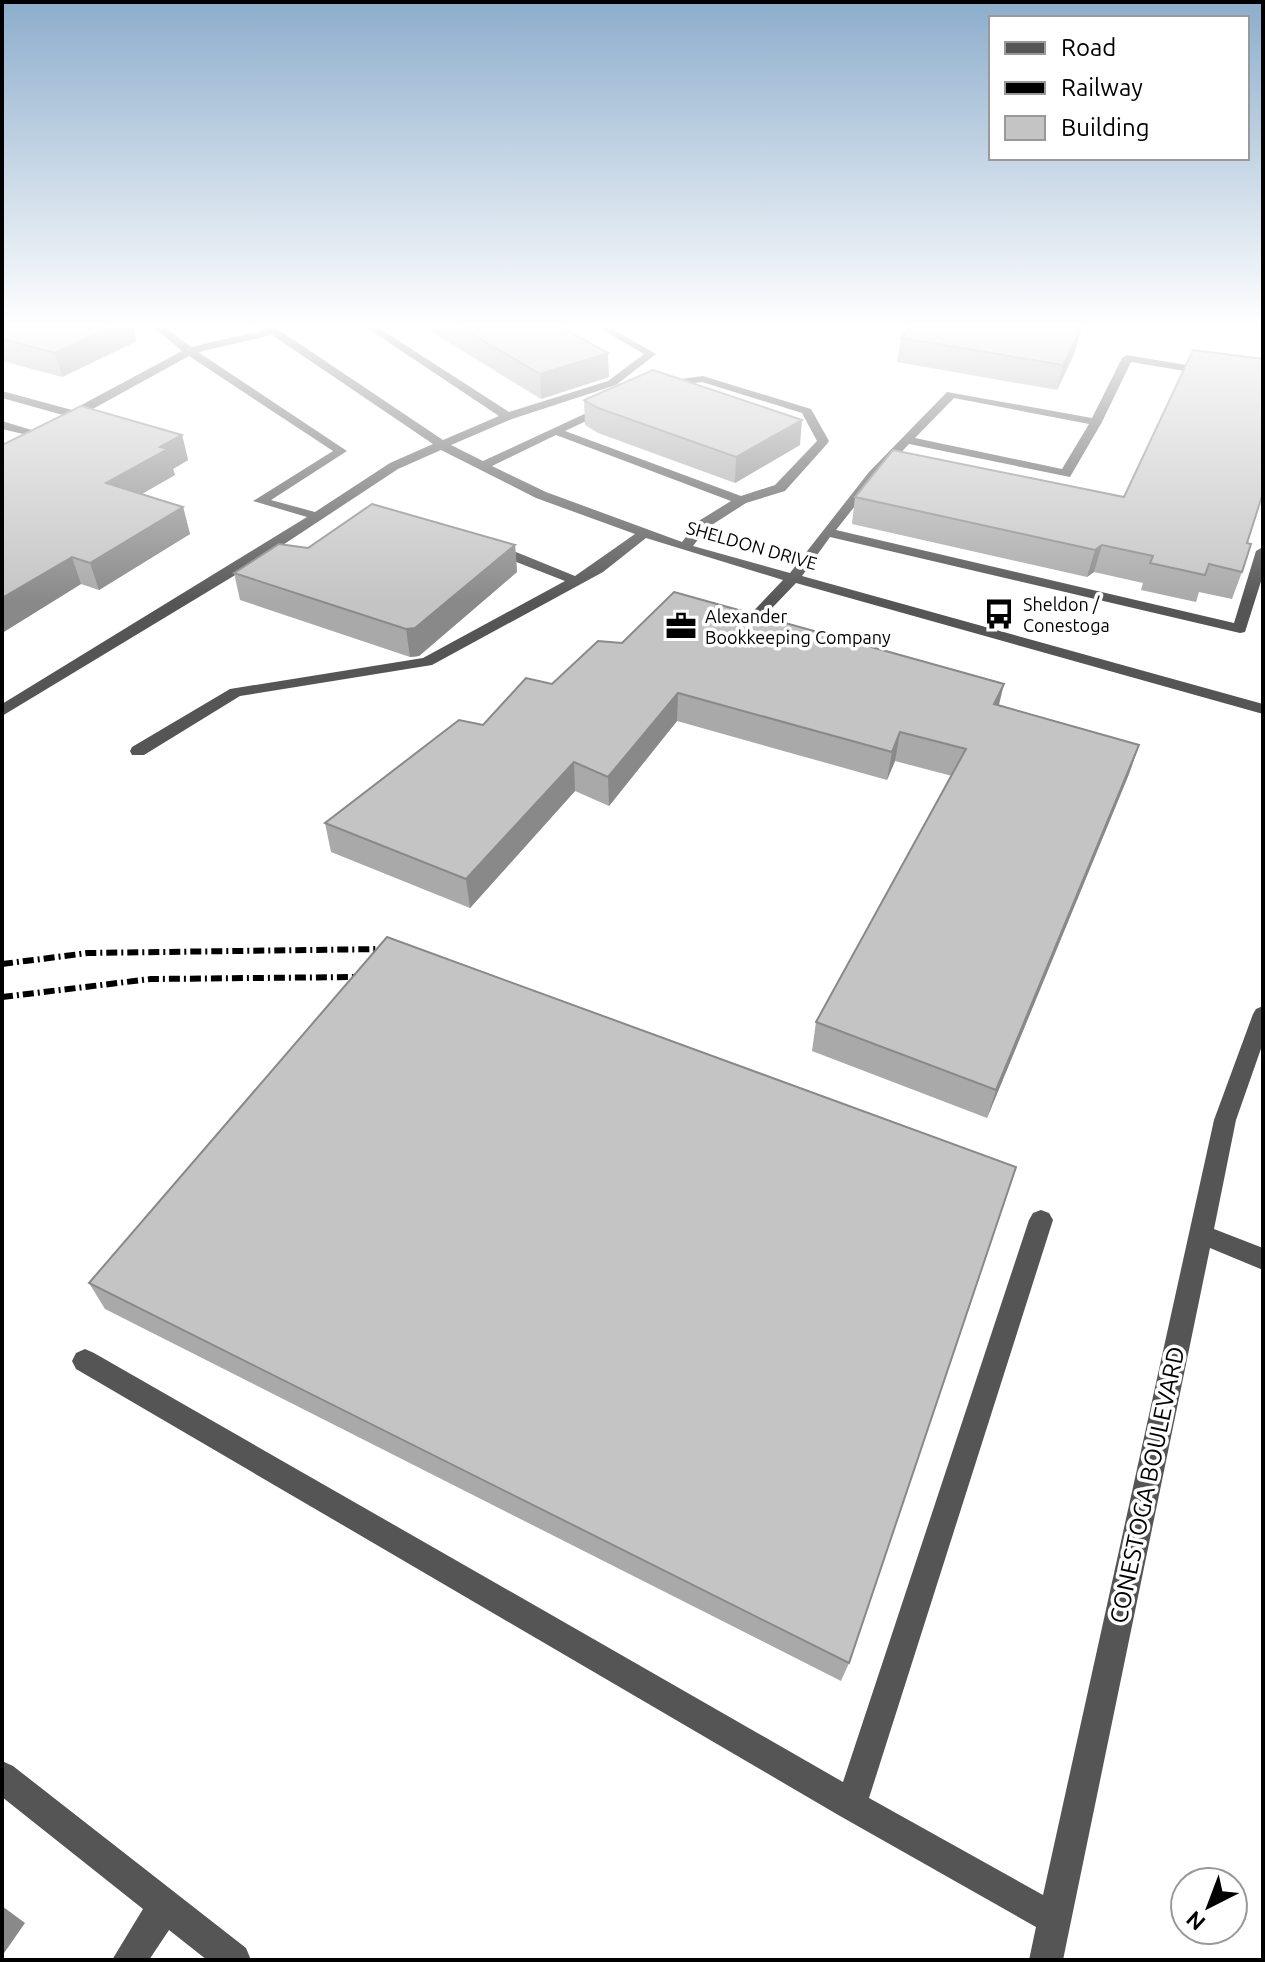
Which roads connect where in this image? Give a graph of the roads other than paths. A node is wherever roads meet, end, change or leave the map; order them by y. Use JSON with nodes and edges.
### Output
{"nodes":[{"id":1,"x":63,"y":420,"type":"edge"},
{"id":2,"x":293,"y":420,"type":"edge"},
{"id":3,"x":404,"y":420,"type":"edge"},
{"id":4,"x":500,"y":420,"type":"edge"},
{"id":5,"x":580,"y":420,"type":"edge"},
{"id":6,"x":812,"y":420,"type":"edge"},
{"id":7,"x":927,"y":420,"type":"edge"},
{"id":8,"x":1083,"y":420,"type":"edge"},
{"id":9,"x":1096,"y":422,"type":"joint"},
{"id":10,"x":2,"y":425,"type":"edge"},
{"id":11,"x":555,"y":431,"type":"junction"},
{"id":12,"x":907,"y":440,"type":"junction"},
{"id":13,"x":442,"y":446,"type":"junction"},
{"id":14,"x":482,"y":466,"type":"junction"},
{"id":15,"x":741,"y":500,"type":"junction"},
{"id":16,"x":331,"y":507,"type":"junction"},
{"id":17,"x":346,"y":512,"type":"dead end"},
{"id":18,"x":317,"y":516,"type":"junction"},
{"id":19,"x":827,"y":532,"type":"junction"},
{"id":20,"x":645,"y":533,"type":"junction"},
{"id":21,"x":685,"y":548,"type":"junction"},
{"id":22,"x":1263,"y":551,"type":"edge"},
{"id":23,"x":511,"y":555,"type":"dead end"},
{"id":24,"x":793,"y":578,"type":"junction"},
{"id":25,"x":576,"y":581,"type":"junction"},
{"id":26,"x":745,"y":628,"type":"edge"},
{"id":27,"x":1263,"y":709,"type":"edge"},
{"id":28,"x":2,"y":711,"type":"edge"},
{"id":29,"x":138,"y":751,"type":"dead end"},
{"id":30,"x":1263,"y":1014,"type":"edge"},
{"id":31,"x":1041,"y":1220,"type":"dead end"},
{"id":32,"x":1200,"y":1234,"type":"junction"},
{"id":33,"x":1263,"y":1259,"type":"edge"},
{"id":34,"x":85,"y":1361,"type":"dead end"},
{"id":35,"x":2,"y":1777,"type":"edge"},
{"id":36,"x":851,"y":1805,"type":"junction"},
{"id":37,"x":165,"y":1905,"type":"junction"},
{"id":38,"x":1054,"y":1919,"type":"junction"},
{"id":39,"x":129,"y":1960,"type":"edge"},
{"id":40,"x":234,"y":1960,"type":"edge"},
{"id":41,"x":1046,"y":1960,"type":"edge"}],
"edges":[{"from":1,"to":10,"type":"street"},
{"from":2,"to":18,"type":"street"},
{"from":3,"to":13,"type":"street","name":"SHELDON DRIVE"},
{"from":4,"to":13,"type":"street"},
{"from":5,"to":11,"type":"street"},
{"from":6,"to":15,"type":"street"},
{"from":7,"to":12,"type":"street"},
{"from":8,"to":9,"type":"street"},
{"from":9,"to":12,"type":"street"},
{"from":11,"to":14,"type":"street"},
{"from":11,"to":15,"type":"street"},
{"from":12,"to":19,"type":"street"},
{"from":13,"to":14,"type":"street","name":"SHELDON DRIVE"},
{"from":13,"to":16,"type":"street"},
{"from":14,"to":20,"type":"street","name":"SHELDON DRIVE"},
{"from":15,"to":21,"type":"street"},
{"from":16,"to":17,"type":"street"},
{"from":16,"to":18,"type":"street"},
{"from":18,"to":28,"type":"street"},
{"from":19,"to":22,"type":"street"},
{"from":19,"to":24,"type":"street"},
{"from":20,"to":21,"type":"street","name":"SHELDON DRIVE"},
{"from":20,"to":25,"type":"street"},
{"from":21,"to":24,"type":"street","name":"SHELDON DRIVE"},
{"from":23,"to":25,"type":"street"},
{"from":24,"to":26,"type":"street"},
{"from":24,"to":27,"type":"street","name":"SHELDON DRIVE"},
{"from":25,"to":29,"type":"street"},
{"from":30,"to":32,"type":"street","name":"CONESTOGA BOULEVARD"},
{"from":31,"to":36,"type":"street"},
{"from":32,"to":33,"type":"street"},
{"from":32,"to":38,"type":"street","name":"CONESTOGA BOULEVARD"},
{"from":34,"to":36,"type":"street"},
{"from":35,"to":37,"type":"street"},
{"from":36,"to":38,"type":"street"},
{"from":37,"to":39,"type":"street"},
{"from":37,"to":40,"type":"street"},
{"from":38,"to":41,"type":"street","name":"CONESTOGA BOULEVARD"}]}
